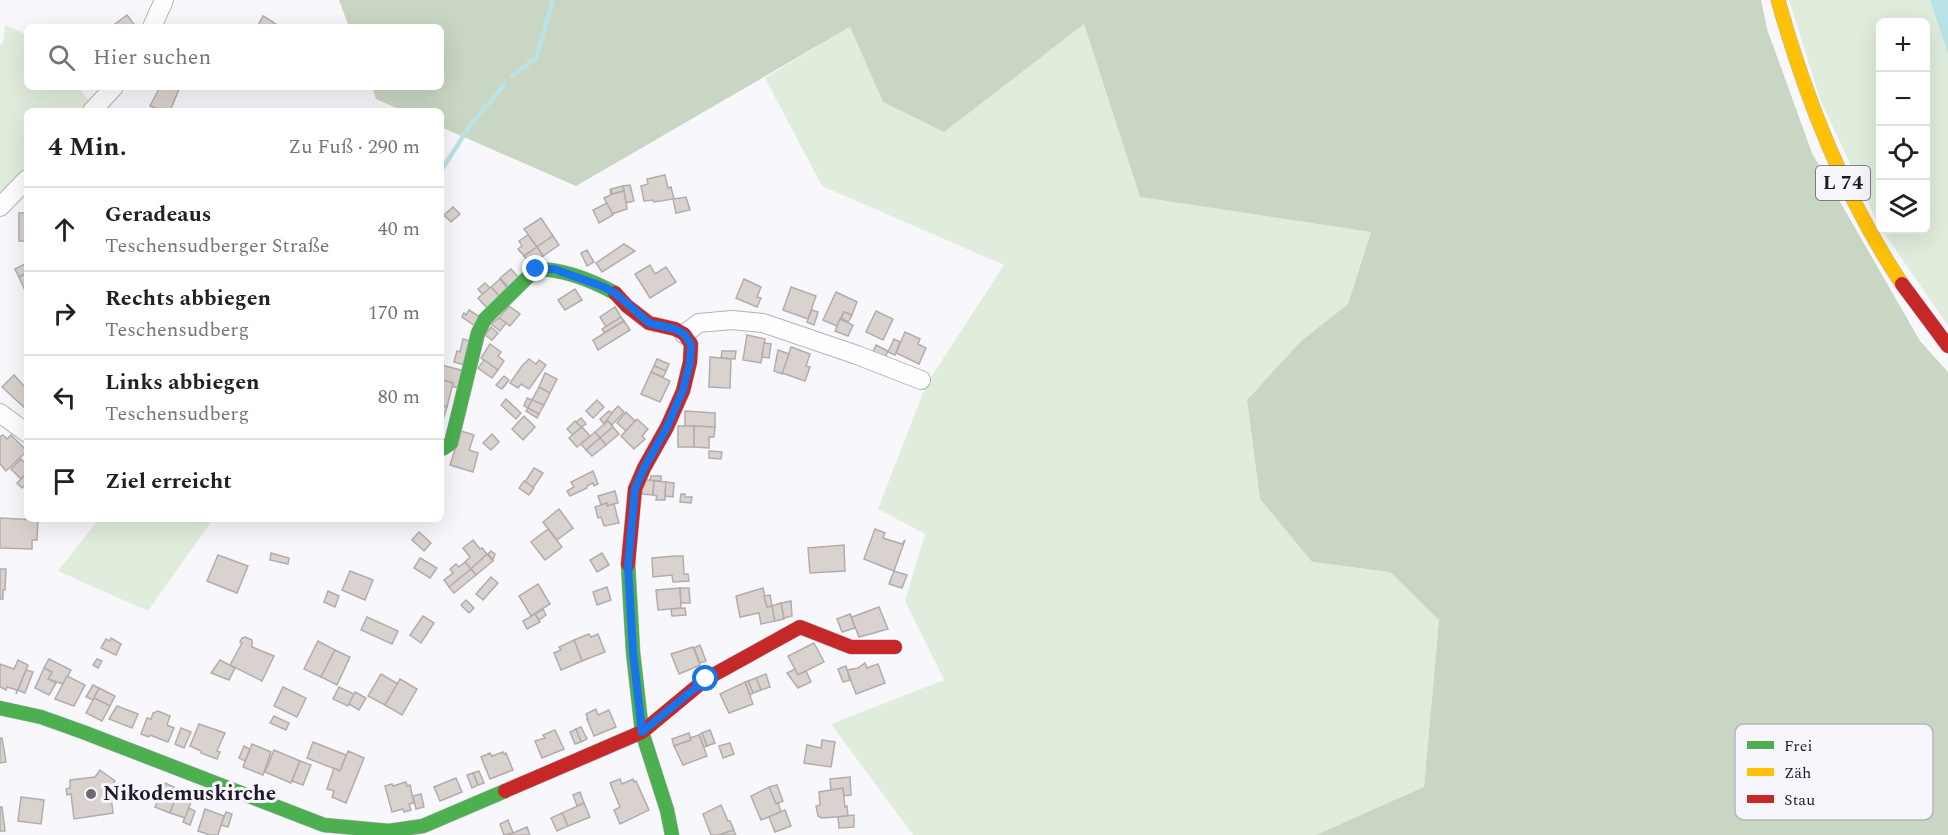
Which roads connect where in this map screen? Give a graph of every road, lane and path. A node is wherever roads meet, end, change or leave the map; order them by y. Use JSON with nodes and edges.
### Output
{"nodes":[{"id":1,"x":164,"y":0,"type":"edge"},
{"id":2,"x":1778,"y":0,"type":"edge"},
{"id":3,"x":153,"y":24,"type":"edge"},
{"id":4,"x":111,"y":90,"type":"edge"},
{"id":5,"x":95,"y":108,"type":"edge"},
{"id":6,"x":24,"y":181,"type":"edge"},
{"id":7,"x":0,"y":207,"type":"edge"},
{"id":8,"x":684,"y":334,"type":"junction"},
{"id":9,"x":1948,"y":346,"type":"edge"},
{"id":10,"x":921,"y":380,"type":"dead end"},
{"id":11,"x":0,"y":413,"type":"edge"},
{"id":12,"x":24,"y":431,"type":"edge"},
{"id":13,"x":444,"y":448,"type":"edge"},
{"id":14,"x":895,"y":647,"type":"dead end"},
{"id":15,"x":0,"y":708,"type":"edge"},
{"id":16,"x":642,"y":732,"type":"junction"},
{"id":17,"x":672,"y":835,"type":"edge"}],
"edges":[{"from":1,"to":3,"type":"street"},
{"from":2,"to":9,"type":"street","number":"L 74"},
{"from":4,"to":5,"type":"street"},
{"from":6,"to":7,"type":"street"},
{"from":8,"to":10,"type":"street"},
{"from":8,"to":13,"type":"street"},
{"from":8,"to":16,"type":"street"},
{"from":11,"to":12,"type":"street"},
{"from":14,"to":16,"type":"street"},
{"from":15,"to":16,"type":"street"},
{"from":16,"to":17,"type":"street"}]}
